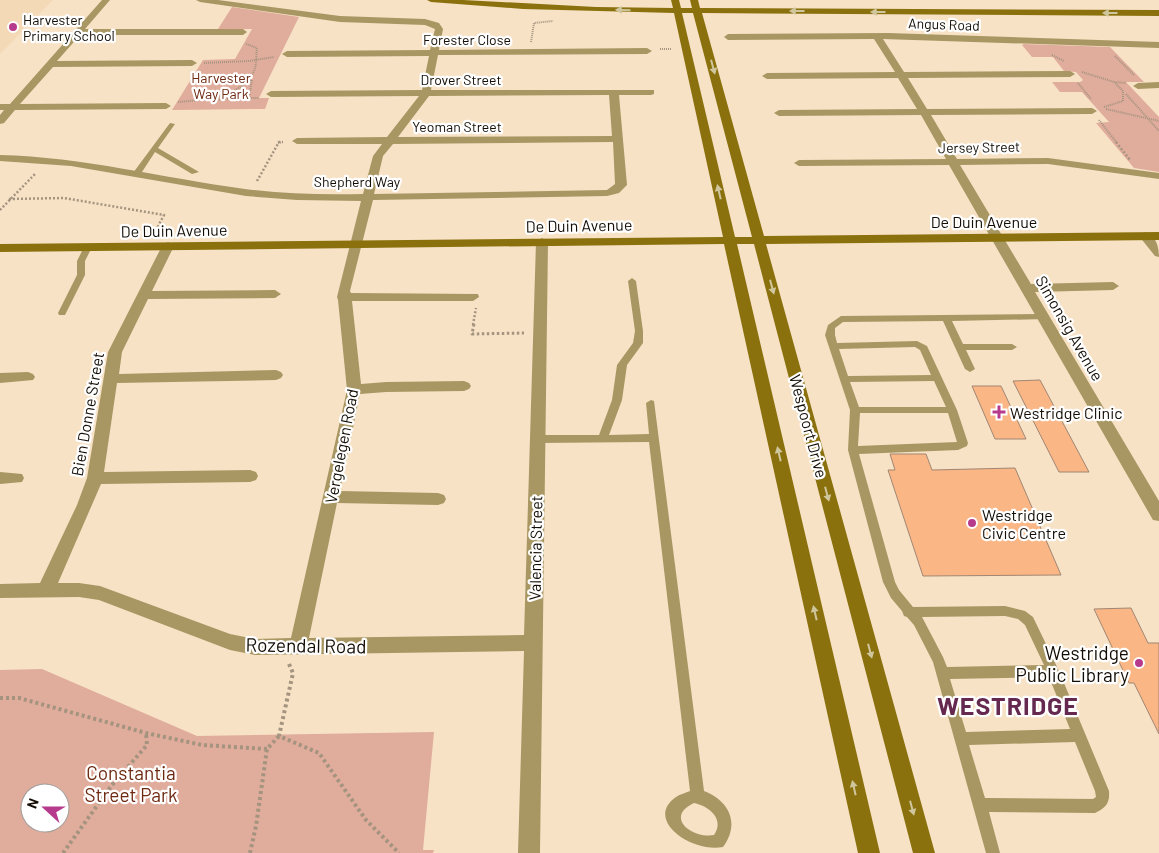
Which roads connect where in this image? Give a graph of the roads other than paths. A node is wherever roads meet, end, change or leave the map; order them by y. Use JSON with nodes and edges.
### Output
{"nodes":[{"id":1,"x":106,"y":0,"type":"edge"},
{"id":2,"x":200,"y":0,"type":"edge"},
{"id":3,"x":431,"y":0,"type":"edge"},
{"id":4,"x":564,"y":0,"type":"edge"},
{"id":5,"x":676,"y":4,"type":"edge"},
{"id":6,"x":696,"y":4,"type":"edge"},
{"id":7,"x":1159,"y":4,"type":"edge"},
{"id":8,"x":1159,"y":13,"type":"edge"},
{"id":9,"x":77,"y":32,"type":"junction"},
{"id":10,"x":243,"y":32,"type":"road end"},
{"id":11,"x":877,"y":36,"type":"junction"},
{"id":12,"x":728,"y":37,"type":"dead end"},
{"id":13,"x":1159,"y":45,"type":"edge"},
{"id":14,"x":647,"y":51,"type":"dead end"},
{"id":15,"x":435,"y":53,"type":"junction"},
{"id":16,"x":287,"y":54,"type":"road end"},
{"id":17,"x":192,"y":63,"type":"road end"},
{"id":18,"x":50,"y":64,"type":"junction"},
{"id":19,"x":1070,"y":74,"type":"road end"},
{"id":20,"x":767,"y":76,"type":"dead end"},
{"id":21,"x":902,"y":76,"type":"junction"},
{"id":22,"x":1142,"y":86,"type":"road end"},
{"id":23,"x":1159,"y":86,"type":"edge"},
{"id":24,"x":614,"y":92,"type":"junction"},
{"id":25,"x":651,"y":92,"type":"dead end"},
{"id":26,"x":426,"y":93,"type":"junction"},
{"id":27,"x":271,"y":94,"type":"dead end"},
{"id":28,"x":166,"y":106,"type":"road end"},
{"id":29,"x":0,"y":107,"type":"edge"},
{"id":30,"x":12,"y":107,"type":"junction"},
{"id":31,"x":1095,"y":110,"type":"road end"},
{"id":32,"x":924,"y":112,"type":"junction"},
{"id":33,"x":779,"y":113,"type":"dead end"},
{"id":34,"x":0,"y":120,"type":"edge"},
{"id":35,"x":172,"y":124,"type":"dead end"},
{"id":36,"x":618,"y":139,"type":"junction"},
{"id":37,"x":389,"y":141,"type":"junction"},
{"id":38,"x":297,"y":142,"type":"road end"},
{"id":39,"x":155,"y":148,"type":"junction"},
{"id":40,"x":0,"y":158,"type":"edge"},
{"id":41,"x":799,"y":163,"type":"dead end"},
{"id":42,"x":953,"y":163,"type":"junction"},
{"id":43,"x":195,"y":172,"type":"dead end"},
{"id":44,"x":137,"y":173,"type":"junction"},
{"id":45,"x":1159,"y":176,"type":"edge"},
{"id":46,"x":369,"y":196,"type":"junction"},
{"id":47,"x":1145,"y":236,"type":"junction"},
{"id":48,"x":1159,"y":236,"type":"edge"},
{"id":49,"x":997,"y":238,"type":"junction"},
{"id":50,"x":730,"y":240,"type":"junction"},
{"id":51,"x":759,"y":240,"type":"junction"},
{"id":52,"x":542,"y":242,"type":"junction"},
{"id":53,"x":356,"y":244,"type":"junction"},
{"id":54,"x":168,"y":246,"type":"junction"},
{"id":55,"x":88,"y":247,"type":"junction"},
{"id":56,"x":1,"y":250,"type":"edge"},
{"id":57,"x":1159,"y":253,"type":"edge"},
{"id":58,"x":632,"y":281,"type":"dead end"},
{"id":59,"x":1113,"y":286,"type":"dead end"},
{"id":60,"x":1026,"y":288,"type":"junction"},
{"id":61,"x":275,"y":294,"type":"dead end"},
{"id":62,"x":144,"y":295,"type":"junction"},
{"id":63,"x":343,"y":297,"type":"junction"},
{"id":64,"x":473,"y":297,"type":"road end"},
{"id":65,"x":62,"y":313,"type":"dead end"},
{"id":66,"x":1043,"y":317,"type":"junction"},
{"id":67,"x":946,"y":318,"type":"junction"},
{"id":68,"x":834,"y":346,"type":"junction"},
{"id":69,"x":959,"y":347,"type":"junction"},
{"id":70,"x":1012,"y":347,"type":"dead end"},
{"id":71,"x":970,"y":369,"type":"dead end"},
{"id":72,"x":276,"y":375,"type":"dead end"},
{"id":73,"x":0,"y":378,"type":"edge"},
{"id":74,"x":28,"y":378,"type":"dead end"},
{"id":75,"x":938,"y":378,"type":"junction"},
{"id":76,"x":110,"y":379,"type":"junction"},
{"id":77,"x":845,"y":379,"type":"junction"},
{"id":78,"x":464,"y":386,"type":"dead end"},
{"id":79,"x":354,"y":390,"type":"junction"},
{"id":80,"x":651,"y":403,"type":"dead end"},
{"id":81,"x":855,"y":410,"type":"junction"},
{"id":82,"x":952,"y":410,"type":"junction"},
{"id":83,"x":537,"y":438,"type":"junction"},
{"id":84,"x":603,"y":438,"type":"junction"},
{"id":85,"x":654,"y":438,"type":"junction"},
{"id":86,"x":853,"y":450,"type":"junction"},
{"id":87,"x":250,"y":476,"type":"dead end"},
{"id":88,"x":95,"y":478,"type":"junction"},
{"id":89,"x":331,"y":497,"type":"junction"},
{"id":90,"x":438,"y":498,"type":"dead end"},
{"id":91,"x":1159,"y":515,"type":"edge"},
{"id":92,"x":46,"y":590,"type":"junction"},
{"id":93,"x":0,"y":591,"type":"edge"},
{"id":94,"x":908,"y":612,"type":"junction"},
{"id":95,"x":532,"y":643,"type":"junction"},
{"id":96,"x":298,"y":647,"type":"junction"},
{"id":97,"x":1053,"y":671,"type":"junction"},
{"id":98,"x":942,"y":673,"type":"junction"},
{"id":99,"x":1080,"y":735,"type":"junction"},
{"id":100,"x":960,"y":739,"type":"junction"},
{"id":101,"x":698,"y":797,"type":"dead end"},
{"id":102,"x":980,"y":805,"type":"junction"},
{"id":103,"x":529,"y":853,"type":"edge"},
{"id":104,"x":869,"y":853,"type":"edge"},
{"id":105,"x":924,"y":853,"type":"edge"},
{"id":106,"x":993,"y":853,"type":"edge"}],
"edges":[{"from":1,"to":9,"type":"street"},
{"from":2,"to":15,"type":"street"},
{"from":5,"to":3,"type":"main road","one_way":true},
{"from":4,"to":5,"type":"main road"},
{"from":5,"to":6,"type":"main road"},
{"from":50,"to":5,"type":"main road","name":"Wespoort Drive","one_way":true},
{"from":6,"to":7,"type":"main road"},
{"from":8,"to":6,"type":"main road","one_way":true},
{"from":6,"to":51,"type":"main road","name":"Wespoort Drive","one_way":true},
{"from":9,"to":10,"type":"street"},
{"from":9,"to":18,"type":"street"},
{"from":11,"to":12,"type":"street","name":"Angus Road"},
{"from":11,"to":13,"type":"street","name":"Angus Road"},
{"from":11,"to":21,"type":"street","name":"Simonsig Avenue"},
{"from":14,"to":15,"type":"street","name":"Forester Close"},
{"from":15,"to":16,"type":"street","name":"Forester Close"},
{"from":15,"to":26,"type":"street"},
{"from":17,"to":18,"type":"street"},
{"from":18,"to":30,"type":"street"},
{"from":19,"to":21,"type":"street"},
{"from":20,"to":21,"type":"street"},
{"from":21,"to":32,"type":"street","name":"Simonsig Avenue"},
{"from":22,"to":23,"type":"street"},
{"from":24,"to":25,"type":"street","name":"Drover Street"},
{"from":24,"to":26,"type":"street","name":"Drover Street"},
{"from":24,"to":36,"type":"street","name":"Shepherd Way"},
{"from":26,"to":27,"type":"street","name":"Drover Street"},
{"from":26,"to":37,"type":"street","name":"Vergelegen Road"},
{"from":28,"to":30,"type":"street"},
{"from":29,"to":30,"type":"street"},
{"from":30,"to":34,"type":"street"},
{"from":31,"to":32,"type":"street"},
{"from":32,"to":33,"type":"street"},
{"from":32,"to":42,"type":"street","name":"Simonsig Avenue"},
{"from":35,"to":39,"type":"lane"},
{"from":36,"to":37,"type":"street","name":"Yeoman Street"},
{"from":36,"to":46,"type":"street","name":"Shepherd Way"},
{"from":37,"to":38,"type":"street","name":"Yeoman Street"},
{"from":37,"to":46,"type":"street","name":"Vergelegen Road"},
{"from":39,"to":43,"type":"lane"},
{"from":39,"to":44,"type":"lane"},
{"from":40,"to":44,"type":"street","name":"Shepherd Way"},
{"from":41,"to":42,"type":"street","name":"Jersey Street"},
{"from":42,"to":45,"type":"street","name":"Jersey Street"},
{"from":42,"to":49,"type":"street","name":"Simonsig Avenue"},
{"from":44,"to":46,"type":"street","name":"Shepherd Way"},
{"from":46,"to":53,"type":"street","name":"Vergelegen Road"},
{"from":47,"to":48,"type":"main road","name":"De Duin Avenue"},
{"from":47,"to":49,"type":"main road","name":"De Duin Avenue"},
{"from":47,"to":57,"type":"street"},
{"from":49,"to":51,"type":"main road","name":"De Duin Avenue"},
{"from":49,"to":60,"type":"street","name":"Simonsig Avenue"},
{"from":50,"to":51,"type":"main road","name":"De Duin Avenue"},
{"from":50,"to":52,"type":"main road","name":"De Duin Avenue"},
{"from":104,"to":50,"type":"main road","name":"Wespoort Drive","one_way":true},
{"from":51,"to":105,"type":"main road","name":"Wespoort Drive","one_way":true},
{"from":52,"to":53,"type":"main road","name":"De Duin Avenue"},
{"from":52,"to":83,"type":"street","name":"Valencia Street"},
{"from":53,"to":54,"type":"main road","name":"De Duin Avenue"},
{"from":53,"to":63,"type":"street","name":"Vergelegen Road"},
{"from":54,"to":55,"type":"main road","name":"De Duin Avenue"},
{"from":54,"to":62,"type":"street","name":"Bien Donne Street"},
{"from":55,"to":56,"type":"main road","name":"De Duin Avenue"},
{"from":55,"to":65,"type":"lane"},
{"from":58,"to":84,"type":"lane"},
{"from":59,"to":60,"type":"street"},
{"from":60,"to":66,"type":"street","name":"Simonsig Avenue"},
{"from":61,"to":62,"type":"street"},
{"from":62,"to":76,"type":"street","name":"Bien Donne Street"},
{"from":63,"to":64,"type":"street"},
{"from":63,"to":79,"type":"street","name":"Vergelegen Road"},
{"from":66,"to":67,"type":"lane"},
{"from":66,"to":91,"type":"street","name":"Simonsig Avenue"},
{"from":67,"to":68,"type":"lane"},
{"from":67,"to":69,"type":"lane"},
{"from":68,"to":75,"type":"lane"},
{"from":68,"to":77,"type":"lane"},
{"from":69,"to":70,"type":"lane"},
{"from":69,"to":71,"type":"lane"},
{"from":72,"to":76,"type":"street"},
{"from":73,"to":74,"type":"street"},
{"from":75,"to":77,"type":"lane"},
{"from":75,"to":82,"type":"lane"},
{"from":76,"to":88,"type":"street","name":"Bien Donne Street"},
{"from":77,"to":81,"type":"lane"},
{"from":78,"to":79,"type":"street"},
{"from":79,"to":89,"type":"street","name":"Vergelegen Road"},
{"from":80,"to":85,"type":"lane"},
{"from":81,"to":82,"type":"lane"},
{"from":81,"to":86,"type":"lane"},
{"from":82,"to":86,"type":"lane"},
{"from":83,"to":84,"type":"lane"},
{"from":83,"to":95,"type":"street","name":"Valencia Street"},
{"from":84,"to":85,"type":"lane"},
{"from":85,"to":101,"type":"lane"},
{"from":86,"to":94,"type":"lane"},
{"from":87,"to":88,"type":"street"},
{"from":88,"to":92,"type":"street","name":"Bien Donne Street"},
{"from":89,"to":90,"type":"street"},
{"from":89,"to":96,"type":"street","name":"Vergelegen Road"},
{"from":92,"to":93,"type":"street","name":"Rozendal Road"},
{"from":92,"to":96,"type":"street","name":"Rozendal Road"},
{"from":94,"to":97,"type":"lane"},
{"from":94,"to":98,"type":"lane"},
{"from":95,"to":96,"type":"street","name":"Rozendal Road"},
{"from":95,"to":103,"type":"street","name":"Valencia Street"},
{"from":97,"to":98,"type":"lane"},
{"from":97,"to":99,"type":"lane"},
{"from":98,"to":100,"type":"lane"},
{"from":99,"to":100,"type":"lane"},
{"from":99,"to":102,"type":"lane"},
{"from":100,"to":102,"type":"lane"},
{"from":102,"to":106,"type":"lane"}]}
